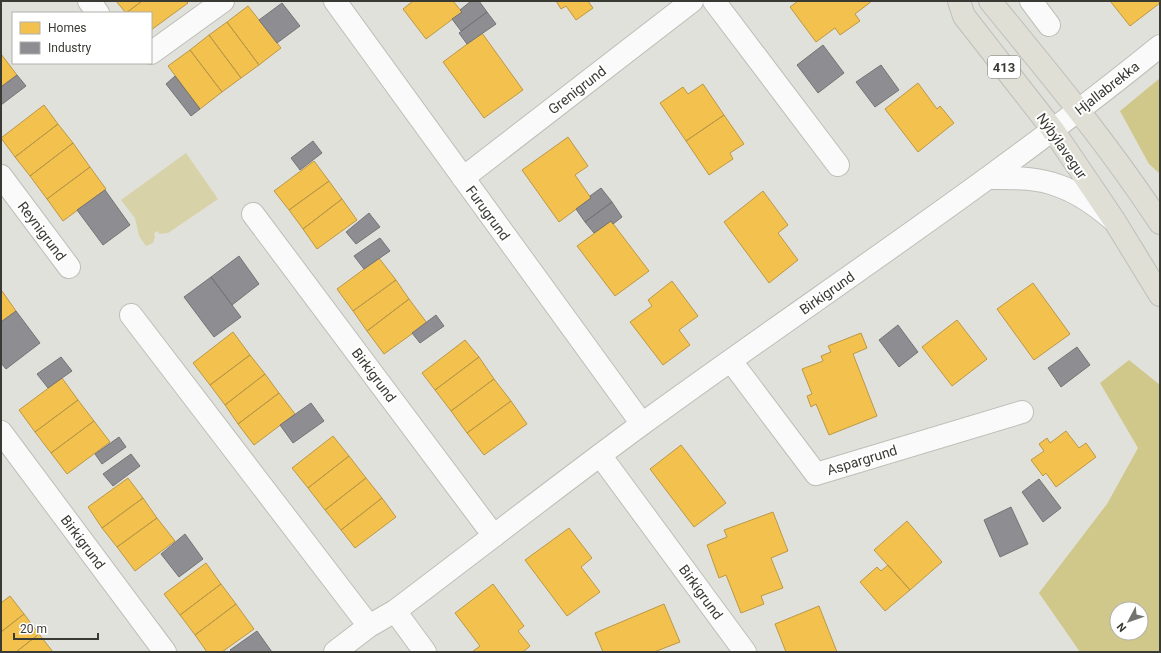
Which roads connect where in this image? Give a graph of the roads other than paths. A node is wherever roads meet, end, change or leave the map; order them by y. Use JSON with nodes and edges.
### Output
{"nodes":[{"id":1,"x":89,"y":1,"type":"edge"},
{"id":2,"x":223,"y":1,"type":"edge"},
{"id":3,"x":335,"y":1,"type":"edge"},
{"id":4,"x":692,"y":1,"type":"edge"},
{"id":5,"x":714,"y":1,"type":"edge"},
{"id":6,"x":959,"y":1,"type":"edge"},
{"id":7,"x":990,"y":1,"type":"edge"},
{"id":8,"x":1031,"y":1,"type":"edge"},
{"id":9,"x":97,"y":12,"type":"edge"},
{"id":10,"x":1049,"y":25,"type":"dead end"},
{"id":11,"x":1160,"y":46,"type":"edge"},
{"id":12,"x":152,"y":52,"type":"edge"},
{"id":13,"x":1079,"y":110,"type":"junction"},
{"id":14,"x":1053,"y":130,"type":"junction"},
{"id":15,"x":838,"y":165,"type":"dead end"},
{"id":16,"x":1,"y":176,"type":"edge"},
{"id":17,"x":463,"y":178,"type":"junction"},
{"id":18,"x":988,"y":178,"type":"junction"},
{"id":19,"x":253,"y":214,"type":"dead end"},
{"id":20,"x":1114,"y":220,"type":"junction"},
{"id":21,"x":1160,"y":223,"type":"edge"},
{"id":22,"x":69,"y":267,"type":"dead end"},
{"id":23,"x":1160,"y":295,"type":"edge"},
{"id":24,"x":131,"y":315,"type":"dead end"},
{"id":25,"x":731,"y":361,"type":"junction"},
{"id":26,"x":1022,"y":412,"type":"dead end"},
{"id":27,"x":642,"y":424,"type":"junction"},
{"id":28,"x":1,"y":432,"type":"edge"},
{"id":29,"x":600,"y":455,"type":"junction"},
{"id":30,"x":494,"y":536,"type":"junction"},
{"id":31,"x":395,"y":611,"type":"junction"},
{"id":32,"x":369,"y":626,"type":"junction"},
{"id":33,"x":165,"y":652,"type":"edge"},
{"id":34,"x":336,"y":652,"type":"edge"},
{"id":35,"x":425,"y":652,"type":"edge"},
{"id":36,"x":745,"y":652,"type":"edge"}],
"edges":[{"from":1,"to":9,"type":"street"},
{"from":2,"to":12,"type":"street"},
{"from":3,"to":17,"type":"street","name":"Furugrund"},
{"from":4,"to":17,"type":"street","name":"Grenigrund"},
{"from":5,"to":15,"type":"street"},
{"from":6,"to":14,"type":"main road","name":"Nýbýlavegur","number":"413"},
{"from":7,"to":13,"type":"main road","number":"413"},
{"from":8,"to":10,"type":"street"},
{"from":11,"to":13,"type":"street","name":"Hjallabrekka"},
{"from":13,"to":14,"type":"street","name":"Hjallabrekka"},
{"from":13,"to":21,"type":"main road","number":"413"},
{"from":14,"to":18,"type":"street","name":"Birkigrund"},
{"from":14,"to":20,"type":"main road","name":"Nýbýlavegur","number":"413"},
{"from":16,"to":22,"type":"street","name":"Reynigrund"},
{"from":17,"to":27,"type":"street","name":"Furugrund"},
{"from":18,"to":20,"type":"street"},
{"from":18,"to":25,"type":"street","name":"Birkigrund"},
{"from":19,"to":30,"type":"street","name":"Birkigrund"},
{"from":20,"to":23,"type":"main road","name":"Nýbýlavegur","number":"413"},
{"from":24,"to":32,"type":"street"},
{"from":25,"to":26,"type":"street","name":"Aspargrund"},
{"from":25,"to":27,"type":"street","name":"Birkigrund"},
{"from":27,"to":29,"type":"street","name":"Birkigrund"},
{"from":28,"to":33,"type":"street","name":"Birkigrund"},
{"from":29,"to":30,"type":"street","name":"Birkigrund"},
{"from":29,"to":36,"type":"street","name":"Birkigrund"},
{"from":30,"to":31,"type":"street","name":"Birkigrund"},
{"from":31,"to":32,"type":"street","name":"Birkigrund"},
{"from":31,"to":35,"type":"street"},
{"from":32,"to":34,"type":"street","name":"Birkigrund"}]}
